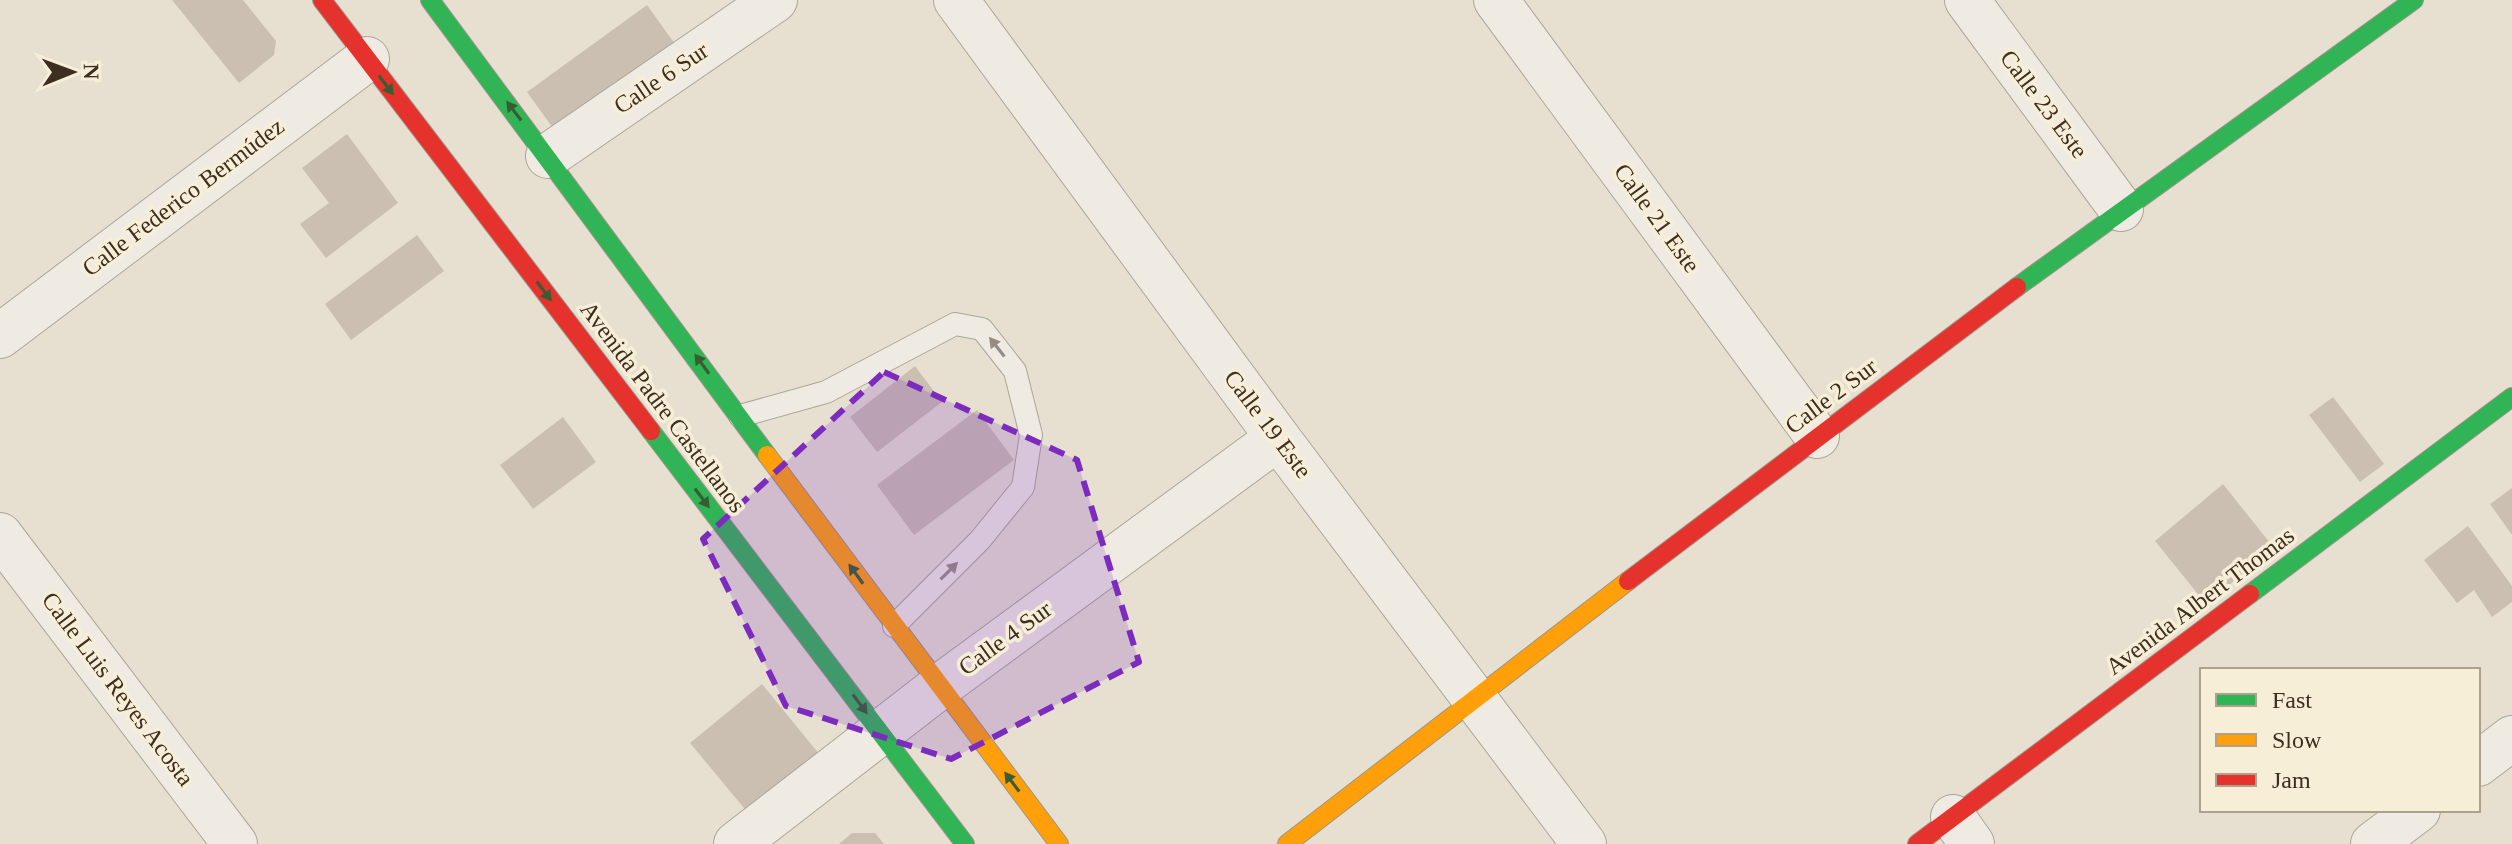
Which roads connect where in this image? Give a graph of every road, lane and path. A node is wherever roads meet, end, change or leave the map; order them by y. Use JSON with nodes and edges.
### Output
{"nodes":[{"id":1,"x":322,"y":0,"type":"edge"},
{"id":2,"x":430,"y":0,"type":"edge"},
{"id":3,"x":775,"y":0,"type":"edge"},
{"id":4,"x":956,"y":0,"type":"edge"},
{"id":5,"x":1496,"y":0,"type":"edge"},
{"id":6,"x":1967,"y":0,"type":"edge"},
{"id":7,"x":2414,"y":0,"type":"edge"},
{"id":8,"x":367,"y":59,"type":"junction"},
{"id":9,"x":548,"y":156,"type":"junction"},
{"id":10,"x":2121,"y":209,"type":"junction"},
{"id":11,"x":0,"y":336,"type":"edge"},
{"id":12,"x":2512,"y":397,"type":"edge"},
{"id":13,"x":740,"y":416,"type":"junction"},
{"id":14,"x":1817,"y":436,"type":"junction"},
{"id":15,"x":1278,"y":438,"type":"junction"},
{"id":16,"x":0,"y":535,"type":"edge"},
{"id":17,"x":894,"y":626,"type":"junction"},
{"id":18,"x":939,"y":687,"type":"junction"},
{"id":19,"x":1477,"y":701,"type":"junction"},
{"id":20,"x":880,"y":731,"type":"junction"},
{"id":21,"x":2512,"y":738,"type":"edge"},
{"id":22,"x":2480,"y":762,"type":"edge"},
{"id":23,"x":2415,"y":812,"type":"edge"},
{"id":24,"x":1963,"y":831,"type":"edge"},
{"id":25,"x":235,"y":844,"type":"edge"},
{"id":26,"x":736,"y":844,"type":"edge"},
{"id":27,"x":965,"y":844,"type":"edge"},
{"id":28,"x":1059,"y":844,"type":"edge"},
{"id":29,"x":1287,"y":844,"type":"edge"},
{"id":30,"x":1584,"y":844,"type":"edge"},
{"id":31,"x":1917,"y":844,"type":"edge"},
{"id":32,"x":2373,"y":844,"type":"edge"}],
"edges":[{"from":1,"to":8,"type":"main road","name":"Avenida Padre Castellanos"},
{"from":9,"to":2,"type":"main road","one_way":true},
{"from":3,"to":9,"type":"street","name":"Calle 6 Sur"},
{"from":4,"to":15,"type":"street","name":"Calle 19 Este"},
{"from":5,"to":14,"type":"street","name":"Calle 21 Este"},
{"from":6,"to":10,"type":"street","name":"Calle 23 Este"},
{"from":7,"to":10,"type":"main road","name":"Calle 2 Sur"},
{"from":8,"to":11,"type":"street","name":"Calle Federico Bermúdez"},
{"from":8,"to":20,"type":"main road","name":"Avenida Padre Castellanos","one_way":true},
{"from":13,"to":9,"type":"main road","one_way":true},
{"from":10,"to":14,"type":"main road","name":"Calle 2 Sur"},
{"from":12,"to":24,"type":"main road","name":"Avenida Albert Thomas"},
{"from":17,"to":13,"type":"main road","one_way":true},
{"from":17,"to":13,"type":"lane","one_way":true},
{"from":14,"to":19,"type":"main road","name":"Calle 2 Sur"},
{"from":15,"to":18,"type":"street","name":"Calle 4 Sur"},
{"from":15,"to":19,"type":"street","name":"Calle 19 Este"},
{"from":16,"to":25,"type":"street","name":"Calle Luis Reyes Acosta"},
{"from":17,"to":18,"type":"main road"},
{"from":18,"to":20,"type":"street","name":"Calle 4 Sur"},
{"from":28,"to":18,"type":"main road","one_way":true},
{"from":19,"to":29,"type":"main road","name":"Calle 2 Sur"},
{"from":19,"to":30,"type":"street","name":"Calle 19 Este"},
{"from":20,"to":26,"type":"street","name":"Calle 4 Sur"},
{"from":20,"to":27,"type":"main road","name":"Avenida Padre Castellanos"},
{"from":21,"to":22,"type":"street"},
{"from":23,"to":32,"type":"street"},
{"from":24,"to":31,"type":"main road","name":"Avenida Albert Thomas"}]}
